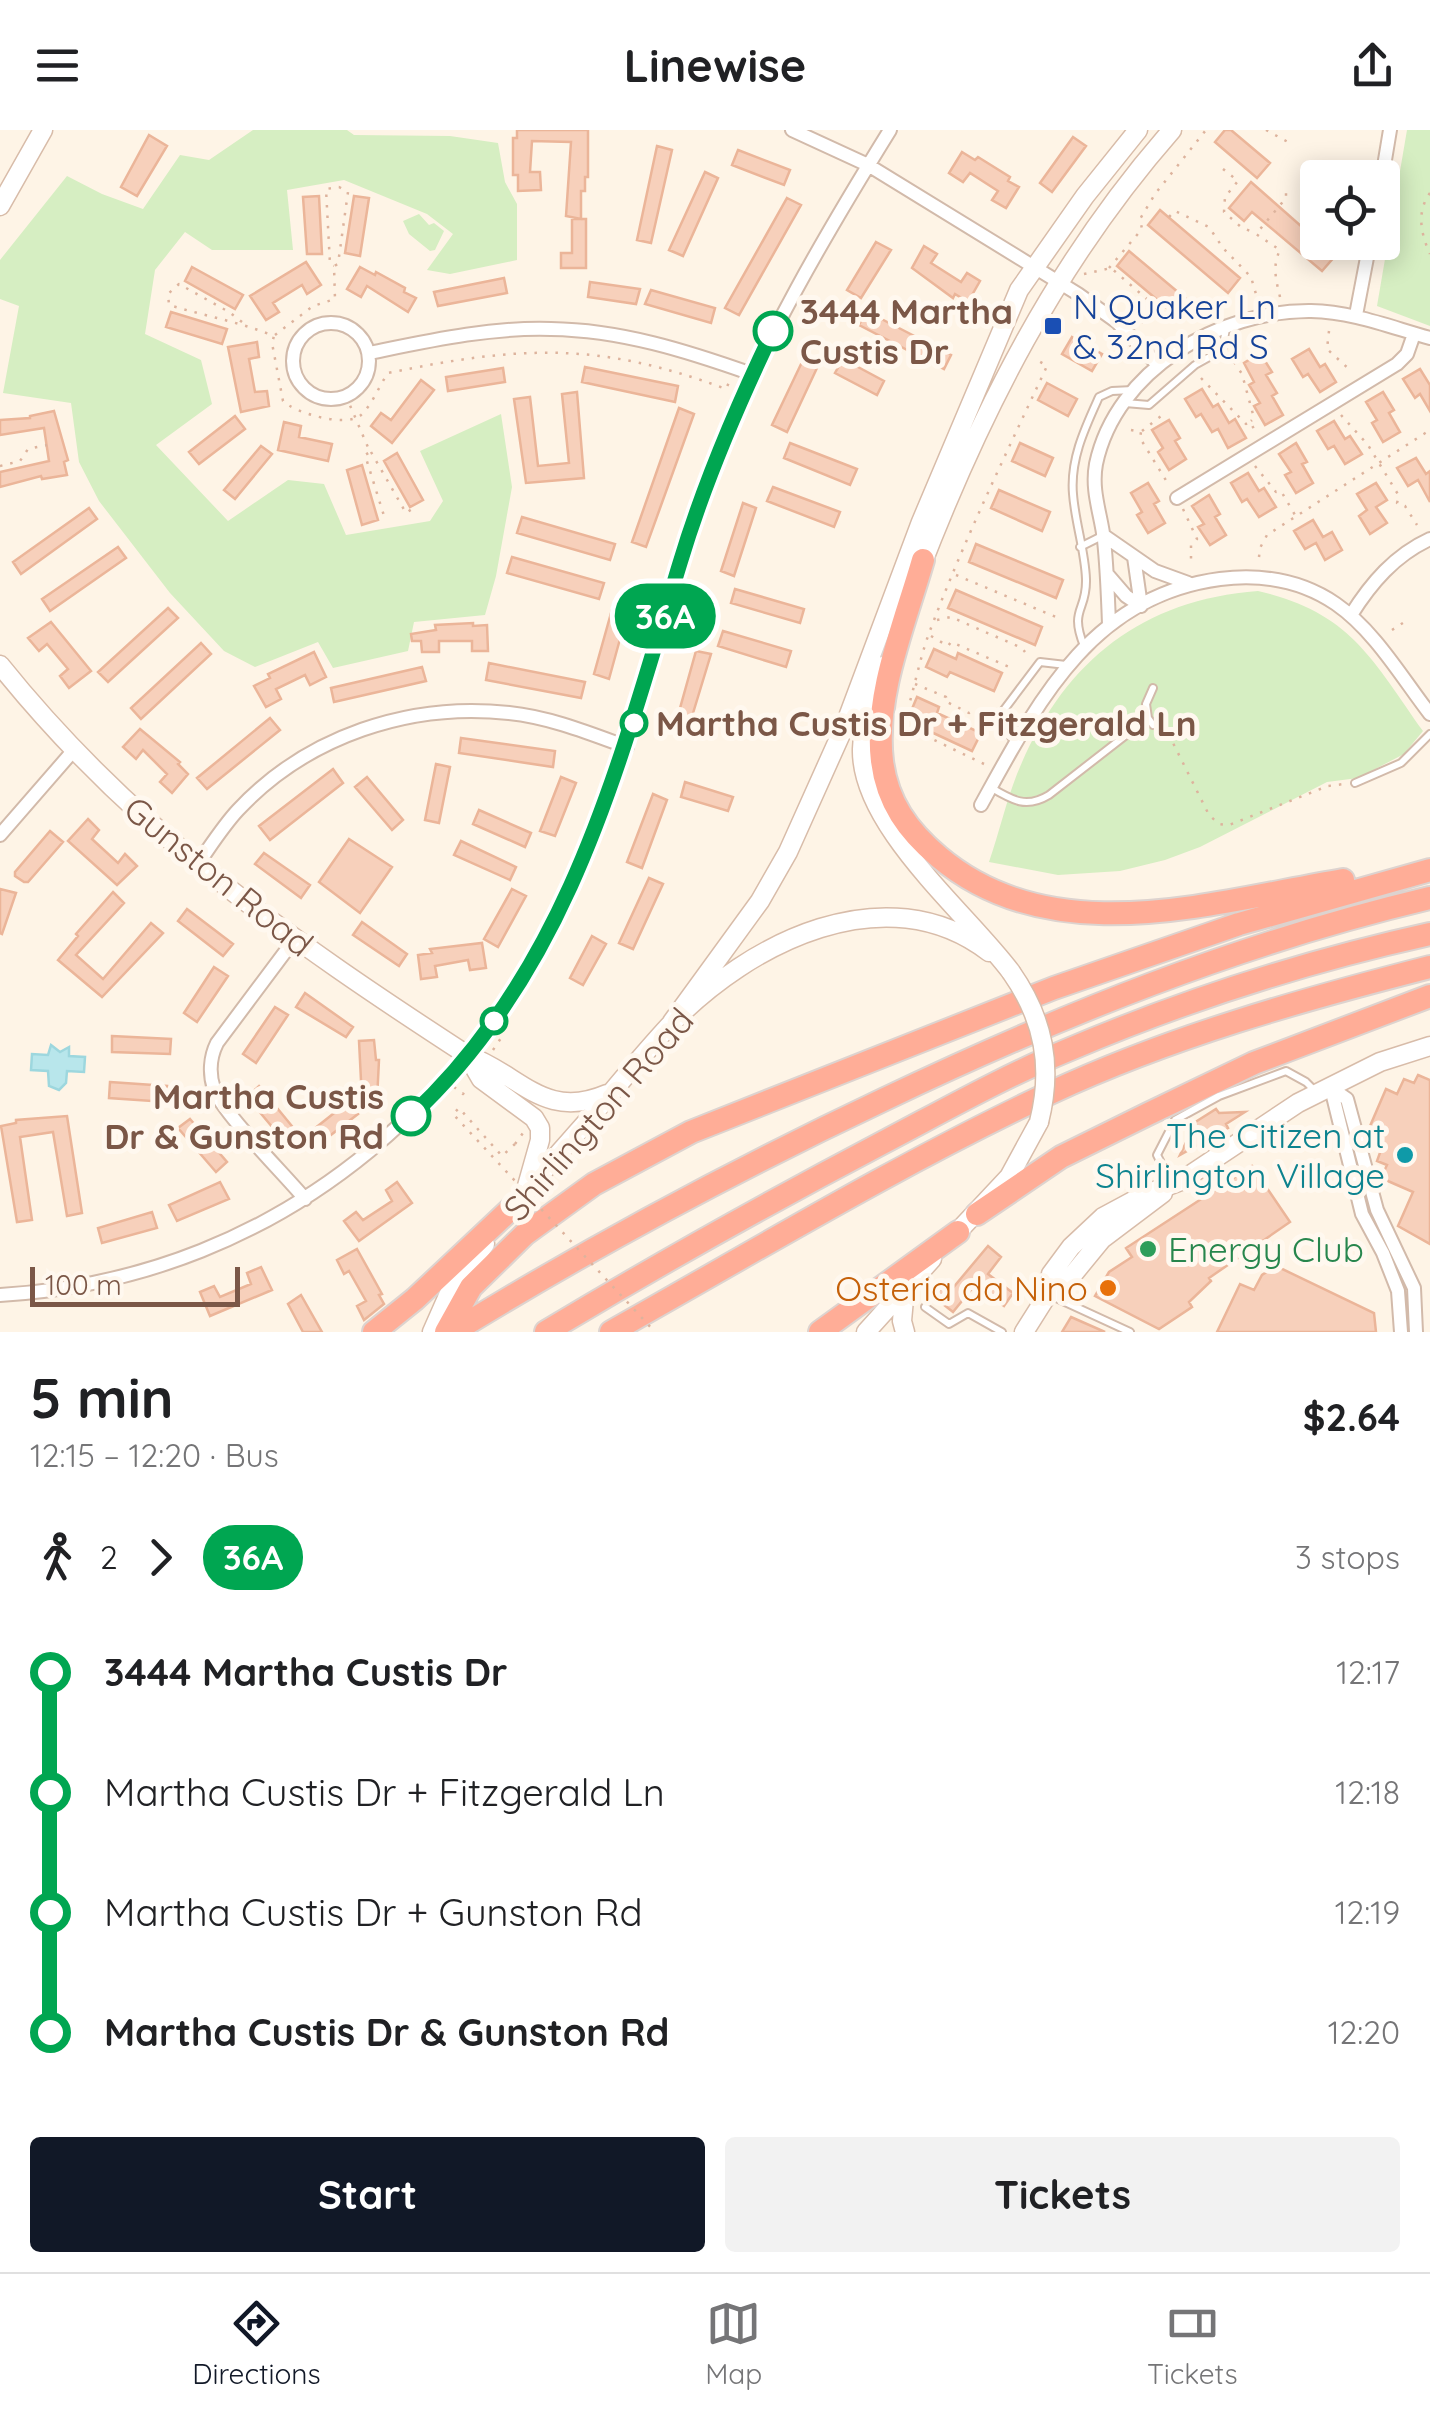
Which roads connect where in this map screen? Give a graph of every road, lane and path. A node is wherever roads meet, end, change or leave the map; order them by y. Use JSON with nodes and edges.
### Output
{"nodes":[{"id":1,"x":43,"y":130,"type":"edge"},
{"id":2,"x":792,"y":130,"type":"edge"},
{"id":3,"x":890,"y":130,"type":"edge"},
{"id":4,"x":1138,"y":130,"type":"edge"},
{"id":5,"x":1172,"y":130,"type":"edge"},
{"id":6,"x":1206,"y":130,"type":"edge"},
{"id":7,"x":1266,"y":130,"type":"edge"},
{"id":8,"x":1390,"y":130,"type":"edge"},
{"id":9,"x":1288,"y":142,"type":"dead end"},
{"id":10,"x":1385,"y":160,"type":"edge"},
{"id":11,"x":868,"y":165,"type":"junction"},
{"id":12,"x":1223,"y":169,"type":"dead end"},
{"id":13,"x":1286,"y":193,"type":"dead end"},
{"id":14,"x":1430,"y":194,"type":"edge"},
{"id":15,"x":0,"y":206,"type":"edge"},
{"id":16,"x":1168,"y":217,"type":"dead end"},
{"id":17,"x":1256,"y":234,"type":"junction"},
{"id":18,"x":1430,"y":254,"type":"edge"},
{"id":19,"x":1367,"y":260,"type":"edge"},
{"id":20,"x":334,"y":266,"type":"junction"},
{"id":21,"x":1034,"y":268,"type":"junction"},
{"id":22,"x":1109,"y":268,"type":"junction"},
{"id":23,"x":1084,"y":274,"type":"dead end"},
{"id":24,"x":1059,"y":282,"type":"junction"},
{"id":25,"x":1280,"y":296,"type":"dead end"},
{"id":26,"x":1258,"y":300,"type":"dead end"},
{"id":27,"x":1356,"y":315,"type":"junction"},
{"id":28,"x":1140,"y":324,"type":"dead end"},
{"id":29,"x":1226,"y":328,"type":"junction"},
{"id":30,"x":1329,"y":332,"type":"dead end"},
{"id":31,"x":1414,"y":334,"type":"junction"},
{"id":32,"x":274,"y":336,"type":"dead end"},
{"id":33,"x":1430,"y":338,"type":"edge"},
{"id":34,"x":368,"y":352,"type":"junction"},
{"id":35,"x":1033,"y":357,"type":"dead end"},
{"id":36,"x":1234,"y":362,"type":"dead end"},
{"id":37,"x":1157,"y":364,"type":"junction"},
{"id":38,"x":1350,"y":370,"type":"dead end"},
{"id":39,"x":752,"y":374,"type":"junction"},
{"id":40,"x":1201,"y":378,"type":"dead end"},
{"id":41,"x":1134,"y":390,"type":"junction"},
{"id":42,"x":346,"y":396,"type":"junction"},
{"id":43,"x":1125,"y":403,"type":"junction"},
{"id":44,"x":1337,"y":410,"type":"dead end"},
{"id":45,"x":1161,"y":416,"type":"dead end"},
{"id":46,"x":1250,"y":422,"type":"junction"},
{"id":47,"x":1130,"y":430,"type":"dead end"},
{"id":48,"x":1430,"y":430,"type":"edge"},
{"id":49,"x":1141,"y":432,"type":"junction"},
{"id":50,"x":1260,"y":440,"type":"dead end"},
{"id":51,"x":47,"y":445,"type":"dead end"},
{"id":52,"x":370,"y":452,"type":"junction"},
{"id":53,"x":1252,"y":462,"type":"dead end"},
{"id":54,"x":1379,"y":463,"type":"junction"},
{"id":55,"x":0,"y":466,"type":"edge"},
{"id":56,"x":1167,"y":482,"type":"dead end"},
{"id":57,"x":1179,"y":502,"type":"joint"},
{"id":58,"x":412,"y":509,"type":"dead end"},
{"id":59,"x":1296,"y":516,"type":"junction"},
{"id":60,"x":385,"y":519,"type":"dead end"},
{"id":61,"x":1416,"y":525,"type":"dead end"},
{"id":62,"x":1103,"y":535,"type":"junction"},
{"id":63,"x":1430,"y":539,"type":"edge"},
{"id":64,"x":1080,"y":547,"type":"junction"},
{"id":65,"x":1259,"y":556,"type":"dead end"},
{"id":66,"x":1134,"y":558,"type":"junction"},
{"id":67,"x":923,"y":560,"type":"junction"},
{"id":68,"x":1191,"y":563,"type":"dead end"},
{"id":69,"x":953,"y":574,"type":"junction"},
{"id":70,"x":1106,"y":574,"type":"junction"},
{"id":71,"x":1188,"y":583,"type":"junction"},
{"id":72,"x":1141,"y":606,"type":"junction"},
{"id":73,"x":1350,"y":615,"type":"junction"},
{"id":74,"x":1056,"y":616,"type":"dead end"},
{"id":75,"x":1409,"y":619,"type":"dead end"},
{"id":76,"x":935,"y":620,"type":"junction"},
{"id":77,"x":1109,"y":624,"type":"junction"},
{"id":78,"x":1392,"y":630,"type":"dead end"},
{"id":79,"x":929,"y":633,"type":"junction"},
{"id":80,"x":1084,"y":646,"type":"junction"},
{"id":81,"x":1025,"y":652,"type":"dead end"},
{"id":82,"x":0,"y":665,"type":"edge"},
{"id":83,"x":1067,"y":665,"type":"junction"},
{"id":84,"x":1014,"y":669,"type":"dead end"},
{"id":85,"x":916,"y":684,"type":"junction"},
{"id":86,"x":1152,"y":688,"type":"dead end"},
{"id":87,"x":902,"y":690,"type":"dead end"},
{"id":88,"x":913,"y":694,"type":"junction"},
{"id":89,"x":987,"y":712,"type":"dead end"},
{"id":90,"x":1430,"y":714,"type":"edge"},
{"id":91,"x":1150,"y":722,"type":"junction"},
{"id":92,"x":1430,"y":734,"type":"edge"},
{"id":93,"x":1015,"y":742,"type":"junction"},
{"id":94,"x":626,"y":746,"type":"junction"},
{"id":95,"x":73,"y":751,"type":"junction"},
{"id":96,"x":984,"y":764,"type":"dead end"},
{"id":97,"x":1356,"y":783,"type":"joint"},
{"id":98,"x":990,"y":788,"type":"junction"},
{"id":99,"x":981,"y":805,"type":"dead end"},
{"id":100,"x":0,"y":835,"type":"edge"},
{"id":101,"x":197,"y":865,"type":"junction"},
{"id":102,"x":1430,"y":868,"type":"edge"},
{"id":103,"x":1430,"y":898,"type":"edge"},
{"id":104,"x":1430,"y":934,"type":"edge"},
{"id":105,"x":294,"y":940,"type":"junction"},
{"id":106,"x":1430,"y":967,"type":"edge"},
{"id":107,"x":1012,"y":972,"type":"junction"},
{"id":108,"x":1430,"y":996,"type":"edge"},
{"id":109,"x":672,"y":1022,"type":"junction"},
{"id":110,"x":1430,"y":1046,"type":"edge"},
{"id":111,"x":467,"y":1056,"type":"junction"},
{"id":112,"x":1324,"y":1091,"type":"junction"},
{"id":113,"x":612,"y":1092,"type":"junction"},
{"id":114,"x":516,"y":1144,"type":"dead end"},
{"id":115,"x":1172,"y":1185,"type":"junction"},
{"id":116,"x":305,"y":1199,"type":"junction"},
{"id":117,"x":520,"y":1200,"type":"junction"},
{"id":118,"x":976,"y":1214,"type":"junction"},
{"id":119,"x":958,"y":1232,"type":"junction"},
{"id":120,"x":695,"y":1284,"type":"junction"},
{"id":121,"x":905,"y":1288,"type":"junction"},
{"id":122,"x":1048,"y":1294,"type":"junction"},
{"id":123,"x":0,"y":1295,"type":"edge"},
{"id":124,"x":924,"y":1307,"type":"dead end"},
{"id":125,"x":947,"y":1328,"type":"edge"},
{"id":126,"x":439,"y":1330,"type":"edge"},
{"id":127,"x":374,"y":1332,"type":"edge"},
{"id":128,"x":546,"y":1332,"type":"edge"},
{"id":129,"x":610,"y":1332,"type":"edge"},
{"id":130,"x":626,"y":1332,"type":"edge"},
{"id":131,"x":654,"y":1332,"type":"edge"},
{"id":132,"x":820,"y":1332,"type":"edge"},
{"id":133,"x":866,"y":1332,"type":"edge"},
{"id":134,"x":905,"y":1332,"type":"edge"},
{"id":135,"x":1002,"y":1332,"type":"edge"},
{"id":136,"x":1024,"y":1332,"type":"edge"},
{"id":137,"x":1130,"y":1332,"type":"edge"},
{"id":138,"x":1401,"y":1332,"type":"edge"},
{"id":139,"x":1416,"y":1332,"type":"edge"}],
"edges":[{"from":1,"to":15,"type":"main road"},
{"from":2,"to":11,"type":"street"},
{"from":3,"to":11,"type":"street"},
{"from":4,"to":21,"type":"main road"},
{"from":5,"to":24,"type":"main road"},
{"from":6,"to":22,"type":"path"},
{"from":7,"to":9,"type":"path"},
{"from":8,"to":10,"type":"street"},
{"from":11,"to":21,"type":"street"},
{"from":11,"to":39,"type":"street"},
{"from":12,"to":17,"type":"path"},
{"from":13,"to":17,"type":"path"},
{"from":14,"to":18,"type":"path"},
{"from":16,"to":26,"type":"path"},
{"from":17,"to":25,"type":"path"},
{"from":19,"to":27,"type":"street"},
{"from":20,"to":20,"type":"path"},
{"from":20,"to":32,"type":"path"},
{"from":21,"to":24,"type":"street"},
{"from":21,"to":109,"type":"main road"},
{"from":22,"to":23,"type":"path"},
{"from":22,"to":28,"type":"path"},
{"from":24,"to":37,"type":"street"},
{"from":24,"to":67,"type":"main road"},
{"from":27,"to":29,"type":"street"},
{"from":27,"to":31,"type":"street"},
{"from":29,"to":37,"type":"street"},
{"from":29,"to":43,"type":"lane"},
{"from":30,"to":38,"type":"path"},
{"from":31,"to":33,"type":"street"},
{"from":31,"to":57,"type":"street"},
{"from":34,"to":39,"type":"street"},
{"from":34,"to":42,"type":"street"},
{"from":34,"to":42,"type":"street"},
{"from":35,"to":69,"type":"path"},
{"from":36,"to":46,"type":"path"},
{"from":37,"to":41,"type":"street"},
{"from":39,"to":94,"type":"street"},
{"from":40,"to":46,"type":"path"},
{"from":41,"to":43,"type":"street"},
{"from":41,"to":64,"type":"lane"},
{"from":42,"to":52,"type":"path"},
{"from":43,"to":62,"type":"street"},
{"from":44,"to":54,"type":"path"},
{"from":45,"to":49,"type":"path"},
{"from":46,"to":50,"type":"path"},
{"from":47,"to":49,"type":"path"},
{"from":48,"to":54,"type":"path"},
{"from":49,"to":56,"type":"path"},
{"from":51,"to":55,"type":"path"},
{"from":52,"to":58,"type":"path"},
{"from":52,"to":60,"type":"path"},
{"from":53,"to":59,"type":"path"},
{"from":54,"to":59,"type":"path"},
{"from":54,"to":61,"type":"path"},
{"from":57,"to":68,"type":"path"},
{"from":59,"to":65,"type":"path"},
{"from":62,"to":64,"type":"lane"},
{"from":62,"to":66,"type":"street"},
{"from":62,"to":70,"type":"street"},
{"from":63,"to":73,"type":"street"},
{"from":64,"to":80,"type":"lane"},
{"from":66,"to":71,"type":"street"},
{"from":66,"to":72,"type":"street"},
{"from":67,"to":102,"type":"highway"},
{"from":67,"to":107,"type":"main road"},
{"from":69,"to":74,"type":"path"},
{"from":69,"to":76,"type":"path"},
{"from":70,"to":72,"type":"street"},
{"from":70,"to":77,"type":"street"},
{"from":71,"to":72,"type":"street"},
{"from":71,"to":73,"type":"street"},
{"from":72,"to":77,"type":"street"},
{"from":73,"to":90,"type":"street"},
{"from":75,"to":78,"type":"path"},
{"from":76,"to":79,"type":"path"},
{"from":76,"to":81,"type":"path"},
{"from":77,"to":80,"type":"street"},
{"from":79,"to":84,"type":"path"},
{"from":79,"to":85,"type":"path"},
{"from":80,"to":83,"type":"street"},
{"from":82,"to":95,"type":"main road","name":"Gunston Road"},
{"from":83,"to":93,"type":"street"},
{"from":83,"to":93,"type":"lane"},
{"from":85,"to":88,"type":"path"},
{"from":85,"to":89,"type":"path"},
{"from":86,"to":91,"type":"lane"},
{"from":87,"to":88,"type":"path"},
{"from":88,"to":96,"type":"path"},
{"from":91,"to":97,"type":"path"},
{"from":91,"to":98,"type":"lane"},
{"from":92,"to":97,"type":"lane"},
{"from":93,"to":98,"type":"street"},
{"from":94,"to":101,"type":"street"},
{"from":94,"to":111,"type":"street"},
{"from":95,"to":100,"type":"street"},
{"from":95,"to":101,"type":"main road","name":"Gunston Road"},
{"from":98,"to":99,"type":"street"},
{"from":101,"to":105,"type":"main road","name":"Gunston Road"},
{"from":102,"to":126,"type":"highway"},
{"from":103,"to":126,"type":"highway"},
{"from":104,"to":128,"type":"highway"},
{"from":105,"to":111,"type":"main road","name":"Gunston Road"},
{"from":105,"to":116,"type":"street"},
{"from":106,"to":120,"type":"highway"},
{"from":107,"to":109,"type":"main road","name":"Shirlington Road"},
{"from":107,"to":118,"type":"main road","name":"Shirlington Road","bridge":true},
{"from":108,"to":118,"type":"highway"},
{"from":109,"to":113,"type":"main road","name":"Shirlington Road"},
{"from":110,"to":112,"type":"main road"},
{"from":111,"to":113,"type":"main road","name":"Gunston Road"},
{"from":111,"to":116,"type":"street"},
{"from":111,"to":117,"type":"main road","name":"Gunston Road"},
{"from":112,"to":115,"type":"main road"},
{"from":112,"to":115,"type":"lane"},
{"from":112,"to":138,"type":"street"},
{"from":112,"to":139,"type":"street"},
{"from":113,"to":117,"type":"main road","name":"Shirlington Road"},
{"from":114,"to":131,"type":"path","bridge":true},
{"from":115,"to":122,"type":"main road"},
{"from":116,"to":123,"type":"street"},
{"from":117,"to":126,"type":"main road","name":"Shirlington Road"},
{"from":117,"to":127,"type":"highway"},
{"from":118,"to":119,"type":"main road","name":"Shirlington Road"},
{"from":119,"to":121,"type":"main road","name":"Shirlington Road"},
{"from":119,"to":132,"type":"highway"},
{"from":120,"to":129,"type":"highway"},
{"from":120,"to":130,"type":"highway"},
{"from":121,"to":133,"type":"main road","name":"Shirlington Road"},
{"from":121,"to":134,"type":"main road"},
{"from":122,"to":136,"type":"main road"},
{"from":122,"to":137,"type":"lane"},
{"from":124,"to":125,"type":"lane"},
{"from":125,"to":135,"type":"lane"}]}
